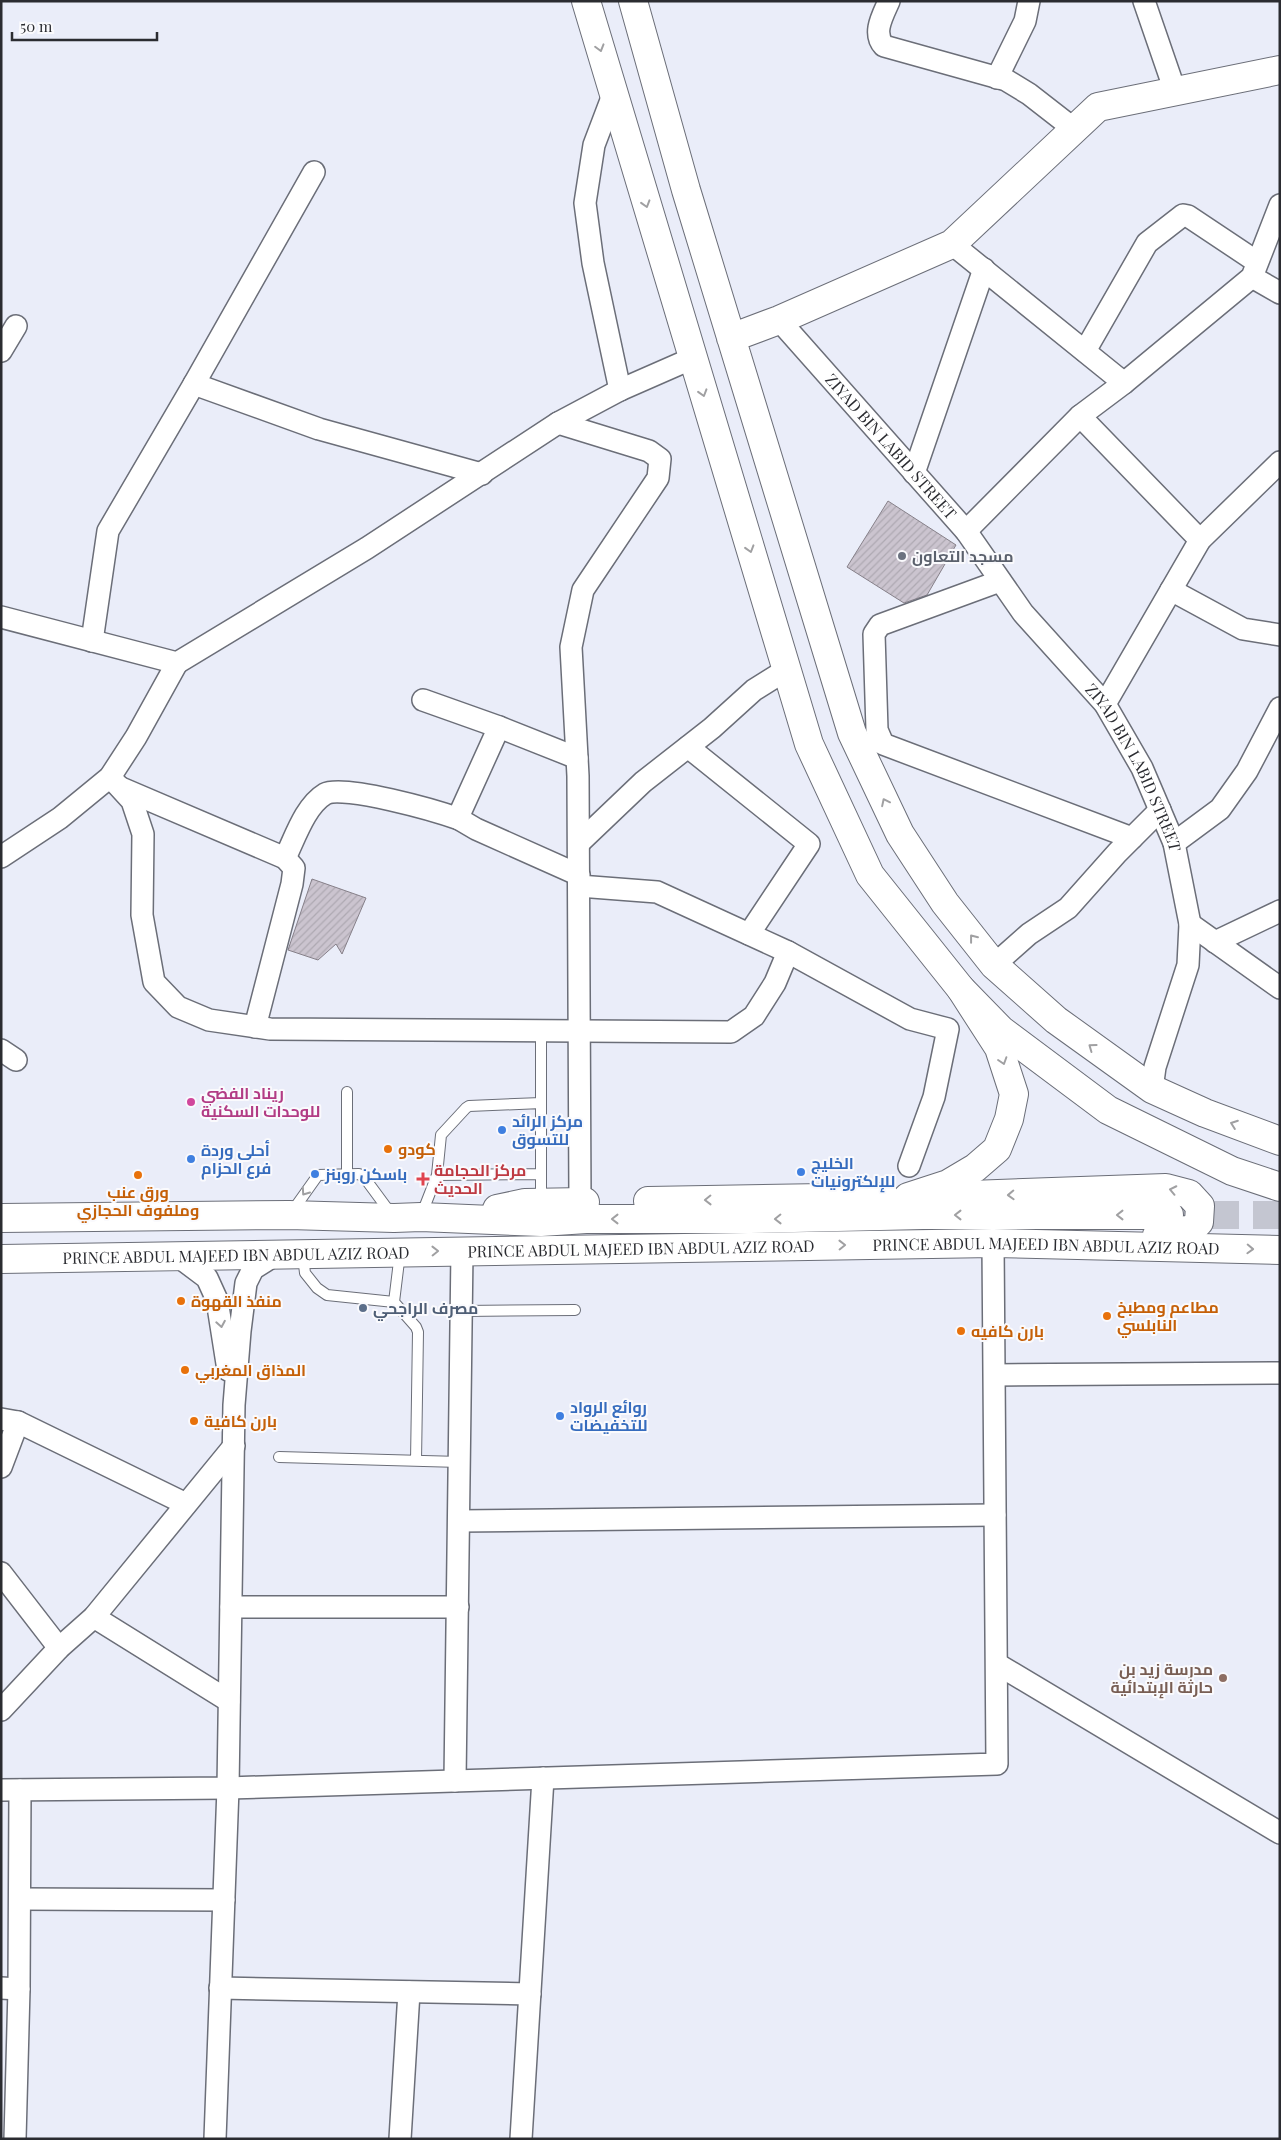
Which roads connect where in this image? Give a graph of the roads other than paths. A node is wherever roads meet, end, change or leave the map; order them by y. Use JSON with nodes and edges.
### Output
{"nodes":[{"id":1,"x":586,"y":1,"type":"edge"},
{"id":2,"x":633,"y":1,"type":"edge"},
{"id":3,"x":889,"y":1,"type":"edge"},
{"id":4,"x":1029,"y":1,"type":"edge"},
{"id":5,"x":1144,"y":1,"type":"edge"},
{"id":6,"x":1280,"y":70,"type":"edge"},
{"id":7,"x":997,"y":78,"type":"junction"},
{"id":8,"x":1174,"y":91,"type":"junction"},
{"id":9,"x":613,"y":95,"type":"junction"},
{"id":10,"x":1074,"y":129,"type":"junction"},
{"id":11,"x":314,"y":172,"type":"dead end"},
{"id":12,"x":1280,"y":204,"type":"edge"},
{"id":13,"x":952,"y":244,"type":"junction"},
{"id":14,"x":984,"y":270,"type":"junction"},
{"id":15,"x":1254,"y":270,"type":"junction"},
{"id":16,"x":1280,"y":293,"type":"edge"},
{"id":17,"x":779,"y":320,"type":"junction"},
{"id":18,"x":16,"y":326,"type":"dead end"},
{"id":19,"x":731,"y":338,"type":"junction"},
{"id":20,"x":1,"y":351,"type":"edge"},
{"id":21,"x":1085,"y":351,"type":"junction"},
{"id":22,"x":693,"y":358,"type":"junction"},
{"id":23,"x":1124,"y":383,"type":"junction"},
{"id":24,"x":194,"y":384,"type":"junction"},
{"id":25,"x":620,"y":390,"type":"junction"},
{"id":26,"x":1080,"y":416,"type":"junction"},
{"id":27,"x":558,"y":423,"type":"junction"},
{"id":28,"x":1280,"y":462,"type":"edge"},
{"id":29,"x":914,"y":473,"type":"junction"},
{"id":30,"x":482,"y":474,"type":"junction"},
{"id":31,"x":966,"y":531,"type":"junction"},
{"id":32,"x":1200,"y":540,"type":"junction"},
{"id":33,"x":1000,"y":581,"type":"junction"},
{"id":34,"x":1171,"y":590,"type":"junction"},
{"id":35,"x":1,"y":616,"type":"edge"},
{"id":36,"x":1280,"y":635,"type":"edge"},
{"id":37,"x":92,"y":640,"type":"junction"},
{"id":38,"x":177,"y":663,"type":"junction"},
{"id":39,"x":786,"y":670,"type":"junction"},
{"id":40,"x":423,"y":700,"type":"dead end"},
{"id":41,"x":1105,"y":704,"type":"junction"},
{"id":42,"x":1280,"y":708,"type":"edge"},
{"id":43,"x":499,"y":727,"type":"junction"},
{"id":44,"x":688,"y":747,"type":"junction"},
{"id":45,"x":577,"y":758,"type":"junction"},
{"id":46,"x":115,"y":782,"type":"junction"},
{"id":47,"x":1160,"y":810,"type":"junction"},
{"id":48,"x":459,"y":819,"type":"junction"},
{"id":49,"x":1132,"y":838,"type":"junction"},
{"id":50,"x":578,"y":843,"type":"junction"},
{"id":51,"x":1174,"y":843,"type":"junction"},
{"id":52,"x":1,"y":857,"type":"edge"},
{"id":53,"x":285,"y":858,"type":"junction"},
{"id":54,"x":579,"y":880,"type":"junction"},
{"id":55,"x":1280,"y":911,"type":"edge"},
{"id":56,"x":1190,"y":924,"type":"junction"},
{"id":57,"x":749,"y":934,"type":"junction"},
{"id":58,"x":1215,"y":942,"type":"junction"},
{"id":59,"x":788,"y":952,"type":"junction"},
{"id":60,"x":994,"y":965,"type":"junction"},
{"id":61,"x":1280,"y":988,"type":"edge"},
{"id":62,"x":961,"y":990,"type":"junction"},
{"id":63,"x":255,"y":1026,"type":"junction"},
{"id":64,"x":541,"y":1032,"type":"junction"},
{"id":65,"x":580,"y":1032,"type":"junction"},
{"id":66,"x":1152,"y":1089,"type":"junction"},
{"id":67,"x":347,"y":1092,"type":"dead end"},
{"id":68,"x":541,"y":1103,"type":"junction"},
{"id":69,"x":1280,"y":1141,"type":"edge"},
{"id":70,"x":909,"y":1166,"type":"dead end"},
{"id":71,"x":540,"y":1174,"type":"junction"},
{"id":72,"x":347,"y":1175,"type":"junction"},
{"id":73,"x":437,"y":1176,"type":"junction"},
{"id":74,"x":1280,"y":1187,"type":"edge"},
{"id":75,"x":908,"y":1197,"type":"junction"},
{"id":76,"x":580,"y":1202,"type":"junction"},
{"id":77,"x":540,"y":1203,"type":"junction"},
{"id":78,"x":289,"y":1214,"type":"junction"},
{"id":79,"x":1169,"y":1215,"type":"tunnel mouth"},
{"id":80,"x":408,"y":1217,"type":"junction"},
{"id":81,"x":1,"y":1218,"type":"edge"},
{"id":82,"x":451,"y":1218,"type":"junction"},
{"id":83,"x":993,"y":1243,"type":"junction"},
{"id":84,"x":1099,"y":1245,"type":"junction"},
{"id":85,"x":1280,"y":1250,"type":"edge"},
{"id":86,"x":462,"y":1251,"type":"junction"},
{"id":87,"x":400,"y":1252,"type":"junction"},
{"id":88,"x":303,"y":1254,"type":"junction"},
{"id":89,"x":275,"y":1255,"type":"junction"},
{"id":90,"x":179,"y":1257,"type":"junction"},
{"id":91,"x":1,"y":1259,"type":"edge"},
{"id":92,"x":394,"y":1302,"type":"junction"},
{"id":93,"x":575,"y":1310,"type":"dead end"},
{"id":94,"x":462,"y":1311,"type":"junction"},
{"id":95,"x":1280,"y":1373,"type":"edge"},
{"id":96,"x":994,"y":1375,"type":"junction"},
{"id":97,"x":234,"y":1405,"type":"junction"},
{"id":98,"x":10,"y":1420,"type":"edge"},
{"id":99,"x":234,"y":1446,"type":"junction"},
{"id":100,"x":279,"y":1457,"type":"dead end"},
{"id":101,"x":416,"y":1461,"type":"junction"},
{"id":102,"x":460,"y":1462,"type":"junction"},
{"id":103,"x":1,"y":1467,"type":"edge"},
{"id":104,"x":186,"y":1504,"type":"junction"},
{"id":105,"x":995,"y":1515,"type":"junction"},
{"id":106,"x":459,"y":1521,"type":"junction"},
{"id":107,"x":1,"y":1573,"type":"edge"},
{"id":108,"x":231,"y":1607,"type":"junction"},
{"id":109,"x":458,"y":1607,"type":"junction"},
{"id":110,"x":94,"y":1617,"type":"junction"},
{"id":111,"x":60,"y":1648,"type":"junction"},
{"id":112,"x":996,"y":1664,"type":"junction"},
{"id":113,"x":229,"y":1701,"type":"junction"},
{"id":114,"x":1,"y":1710,"type":"edge"},
{"id":115,"x":542,"y":1778,"type":"junction"},
{"id":116,"x":455,"y":1781,"type":"junction"},
{"id":117,"x":228,"y":1788,"type":"junction"},
{"id":118,"x":11,"y":1790,"type":"edge"},
{"id":119,"x":1280,"y":1832,"type":"edge"},
{"id":120,"x":20,"y":1899,"type":"junction"},
{"id":121,"x":224,"y":1900,"type":"junction"},
{"id":122,"x":220,"y":1988,"type":"junction"},
{"id":123,"x":10,"y":1989,"type":"edge"},
{"id":124,"x":409,"y":1992,"type":"junction"},
{"id":125,"x":530,"y":1994,"type":"junction"},
{"id":126,"x":15,"y":2139,"type":"edge"},
{"id":127,"x":215,"y":2139,"type":"edge"},
{"id":128,"x":400,"y":2139,"type":"edge"},
{"id":129,"x":522,"y":2139,"type":"edge"}],
"edges":[{"from":1,"to":9,"type":"main road","one_way":true},
{"from":2,"to":19,"type":"main road"},
{"from":3,"to":7,"type":"street"},
{"from":4,"to":7,"type":"street"},
{"from":5,"to":8,"type":"street"},
{"from":6,"to":8,"type":"main road"},
{"from":7,"to":10,"type":"street"},
{"from":8,"to":10,"type":"main road"},
{"from":9,"to":22,"type":"main road","one_way":true},
{"from":9,"to":25,"type":"street"},
{"from":10,"to":13,"type":"main road"},
{"from":11,"to":24,"type":"street"},
{"from":12,"to":15,"type":"street"},
{"from":13,"to":14,"type":"street"},
{"from":13,"to":17,"type":"main road"},
{"from":14,"to":21,"type":"street"},
{"from":14,"to":29,"type":"street"},
{"from":15,"to":16,"type":"street"},
{"from":15,"to":21,"type":"street"},
{"from":15,"to":23,"type":"street"},
{"from":17,"to":19,"type":"main road"},
{"from":17,"to":29,"type":"street","name":"ZIYAD BIN LABID STREET"},
{"from":18,"to":20,"type":"street"},
{"from":60,"to":19,"type":"main road","one_way":true},
{"from":21,"to":23,"type":"street"},
{"from":22,"to":25,"type":"street"},
{"from":22,"to":39,"type":"main road","one_way":true},
{"from":23,"to":26,"type":"street"},
{"from":24,"to":30,"type":"street"},
{"from":24,"to":37,"type":"street"},
{"from":25,"to":27,"type":"street"},
{"from":26,"to":31,"type":"street"},
{"from":26,"to":32,"type":"street"},
{"from":27,"to":30,"type":"street"},
{"from":27,"to":45,"type":"street"},
{"from":28,"to":32,"type":"street"},
{"from":29,"to":31,"type":"street","name":"ZIYAD BIN LABID STREET"},
{"from":30,"to":38,"type":"street"},
{"from":31,"to":33,"type":"street","name":"ZIYAD BIN LABID STREET"},
{"from":32,"to":34,"type":"street"},
{"from":33,"to":41,"type":"street","name":"ZIYAD BIN LABID STREET"},
{"from":33,"to":49,"type":"street"},
{"from":34,"to":36,"type":"street"},
{"from":34,"to":41,"type":"street"},
{"from":35,"to":37,"type":"street"},
{"from":37,"to":38,"type":"street"},
{"from":38,"to":46,"type":"street"},
{"from":39,"to":44,"type":"street"},
{"from":39,"to":62,"type":"main road"},
{"from":40,"to":43,"type":"street"},
{"from":41,"to":47,"type":"street","name":"ZIYAD BIN LABID STREET"},
{"from":42,"to":51,"type":"street"},
{"from":43,"to":45,"type":"street"},
{"from":43,"to":48,"type":"street"},
{"from":44,"to":50,"type":"street"},
{"from":44,"to":57,"type":"street"},
{"from":45,"to":50,"type":"street"},
{"from":46,"to":52,"type":"street"},
{"from":46,"to":53,"type":"street"},
{"from":46,"to":63,"type":"street"},
{"from":47,"to":49,"type":"street"},
{"from":47,"to":51,"type":"street","name":"ZIYAD BIN LABID STREET"},
{"from":48,"to":53,"type":"street"},
{"from":48,"to":54,"type":"street"},
{"from":49,"to":60,"type":"street"},
{"from":50,"to":54,"type":"street"},
{"from":51,"to":56,"type":"street","name":"ZIYAD BIN LABID STREET"},
{"from":53,"to":63,"type":"street"},
{"from":54,"to":57,"type":"street"},
{"from":54,"to":65,"type":"street"},
{"from":55,"to":58,"type":"street"},
{"from":56,"to":58,"type":"street"},
{"from":56,"to":66,"type":"street","name":"ZIYAD BIN LABID STREET"},
{"from":57,"to":59,"type":"street"},
{"from":58,"to":61,"type":"street"},
{"from":59,"to":65,"type":"street"},
{"from":59,"to":70,"type":"street"},
{"from":66,"to":60,"type":"main road","one_way":true},
{"from":62,"to":74,"type":"main road"},
{"from":62,"to":75,"type":"main road","one_way":true},
{"from":63,"to":64,"type":"street"},
{"from":64,"to":65,"type":"street"},
{"from":64,"to":68,"type":"lane"},
{"from":65,"to":76,"type":"street"},
{"from":69,"to":66,"type":"main road","one_way":true},
{"from":67,"to":72,"type":"lane"},
{"from":68,"to":71,"type":"lane"},
{"from":68,"to":73,"type":"lane"},
{"from":71,"to":73,"type":"lane"},
{"from":71,"to":77,"type":"lane"},
{"from":72,"to":78,"type":"lane","one_way":true},
{"from":72,"to":80,"type":"lane"},
{"from":73,"to":80,"type":"lane"},
{"from":75,"to":76,"type":"main road","one_way":true},
{"from":84,"to":75,"type":"main road","one_way":true},
{"from":76,"to":77,"type":"main road"},
{"from":77,"to":82,"type":"main road"},
{"from":78,"to":80,"type":"main road","name":"PRINCE ABDUL MAJEED IBN ABDUL AZIZ ROAD"},
{"from":78,"to":81,"type":"main road","name":"PRINCE ABDUL MAJEED IBN ABDUL AZIZ ROAD"},
{"from":79,"to":82,"type":"main road","name":"PRINCE ABDUL MAJEED IBN ABDUL AZIZ ROAD","one_way":true},
{"from":80,"to":82,"type":"main road","name":"PRINCE ABDUL MAJEED IBN ABDUL AZIZ ROAD"},
{"from":83,"to":84,"type":"main road","name":"PRINCE ABDUL MAJEED IBN ABDUL AZIZ ROAD"},
{"from":86,"to":83,"type":"main road","name":"PRINCE ABDUL MAJEED IBN ABDUL AZIZ ROAD","one_way":true},
{"from":83,"to":96,"type":"street"},
{"from":84,"to":85,"type":"main road","name":"PRINCE ABDUL MAJEED IBN ABDUL AZIZ ROAD","one_way":true},
{"from":87,"to":86,"type":"main road","name":"PRINCE ABDUL MAJEED IBN ABDUL AZIZ ROAD","one_way":true},
{"from":86,"to":94,"type":"street"},
{"from":87,"to":88,"type":"main road","name":"PRINCE ABDUL MAJEED IBN ABDUL AZIZ ROAD"},
{"from":87,"to":92,"type":"lane"},
{"from":88,"to":89,"type":"main road","name":"PRINCE ABDUL MAJEED IBN ABDUL AZIZ ROAD"},
{"from":88,"to":92,"type":"lane"},
{"from":89,"to":90,"type":"main road","name":"PRINCE ABDUL MAJEED IBN ABDUL AZIZ ROAD"},
{"from":89,"to":97,"type":"street"},
{"from":90,"to":91,"type":"main road","name":"PRINCE ABDUL MAJEED IBN ABDUL AZIZ ROAD"},
{"from":90,"to":97,"type":"street","one_way":true},
{"from":92,"to":101,"type":"lane"},
{"from":93,"to":94,"type":"lane"},
{"from":94,"to":102,"type":"street"},
{"from":95,"to":96,"type":"street"},
{"from":96,"to":105,"type":"street"},
{"from":97,"to":99,"type":"street"},
{"from":98,"to":103,"type":"street"},
{"from":98,"to":104,"type":"street"},
{"from":99,"to":104,"type":"street"},
{"from":99,"to":108,"type":"street"},
{"from":100,"to":101,"type":"lane"},
{"from":101,"to":102,"type":"lane"},
{"from":102,"to":106,"type":"street"},
{"from":104,"to":110,"type":"street"},
{"from":105,"to":106,"type":"street"},
{"from":105,"to":112,"type":"street"},
{"from":106,"to":109,"type":"street"},
{"from":107,"to":111,"type":"street"},
{"from":108,"to":109,"type":"street"},
{"from":108,"to":113,"type":"street"},
{"from":109,"to":116,"type":"street"},
{"from":110,"to":111,"type":"street"},
{"from":110,"to":113,"type":"street"},
{"from":111,"to":114,"type":"street"},
{"from":112,"to":115,"type":"street"},
{"from":112,"to":119,"type":"street"},
{"from":113,"to":117,"type":"street"},
{"from":115,"to":116,"type":"street"},
{"from":115,"to":125,"type":"street"},
{"from":116,"to":117,"type":"street"},
{"from":117,"to":118,"type":"street"},
{"from":117,"to":121,"type":"street"},
{"from":118,"to":120,"type":"street"},
{"from":120,"to":121,"type":"street"},
{"from":120,"to":123,"type":"street"},
{"from":121,"to":122,"type":"street"},
{"from":122,"to":124,"type":"street"},
{"from":122,"to":127,"type":"street"},
{"from":123,"to":126,"type":"street"},
{"from":124,"to":125,"type":"street"},
{"from":124,"to":128,"type":"street"},
{"from":125,"to":129,"type":"street"}]}
